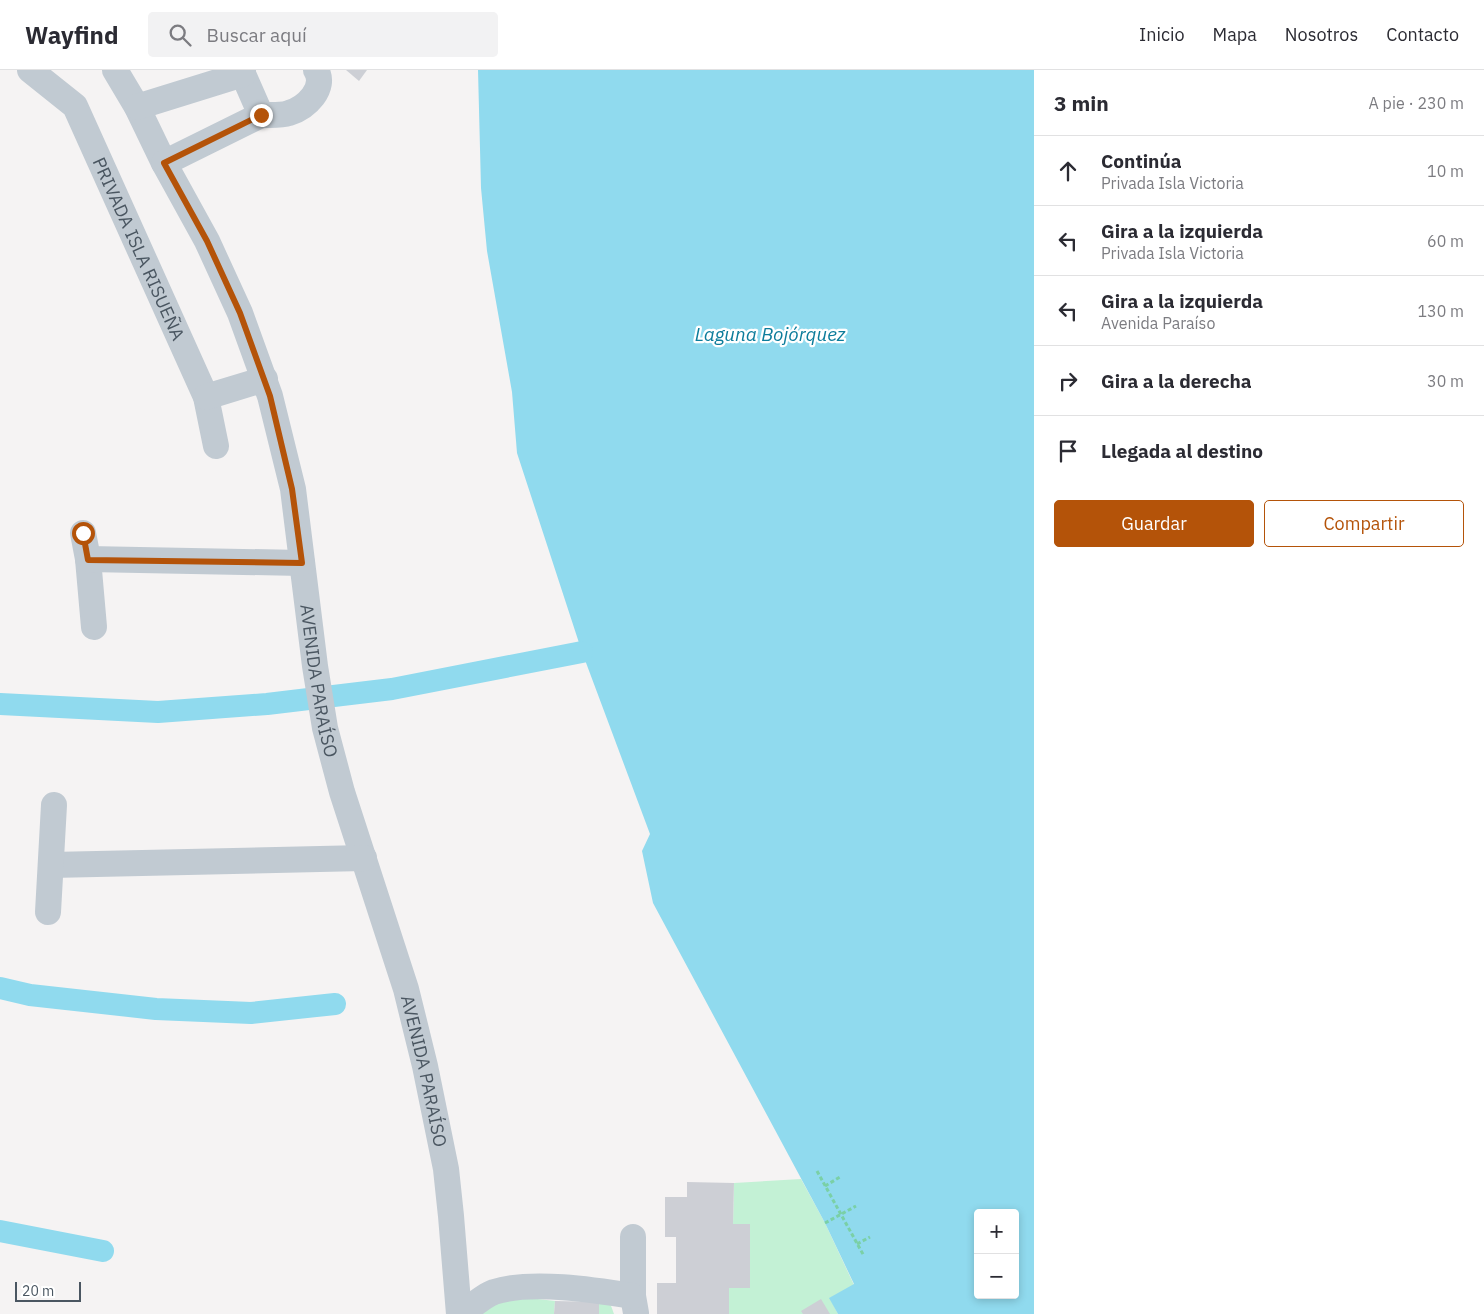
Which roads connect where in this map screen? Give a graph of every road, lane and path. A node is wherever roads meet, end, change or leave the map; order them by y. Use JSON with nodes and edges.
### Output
{"nodes":[{"id":1,"x":30,"y":70,"type":"edge"},
{"id":2,"x":115,"y":70,"type":"edge"},
{"id":3,"x":316,"y":70,"type":"edge"},
{"id":4,"x":243,"y":72,"type":"edge"},
{"id":5,"x":137,"y":107,"type":"junction"},
{"id":6,"x":261,"y":115,"type":"junction"},
{"id":7,"x":164,"y":163,"type":"junction"},
{"id":8,"x":264,"y":379,"type":"junction"},
{"id":9,"x":206,"y":397,"type":"junction"},
{"id":10,"x":216,"y":446,"type":"dead end"},
{"id":11,"x":83,"y":533,"type":"dead end"},
{"id":12,"x":88,"y":560,"type":"junction"},
{"id":13,"x":302,"y":563,"type":"junction"},
{"id":14,"x":94,"y":628,"type":"dead end"},
{"id":15,"x":54,"y":805,"type":"dead end"},
{"id":16,"x":364,"y":858,"type":"junction"},
{"id":17,"x":51,"y":865,"type":"junction"},
{"id":18,"x":48,"y":912,"type":"dead end"},
{"id":19,"x":817,"y":1171,"type":"dead end"},
{"id":20,"x":840,"y":1178,"type":"dead end"},
{"id":21,"x":825,"y":1186,"type":"junction"},
{"id":22,"x":856,"y":1206,"type":"dead end"},
{"id":23,"x":841,"y":1214,"type":"junction"},
{"id":24,"x":825,"y":1223,"type":"dead end"},
{"id":25,"x":633,"y":1237,"type":"dead end"},
{"id":26,"x":870,"y":1237,"type":"dead end"},
{"id":27,"x":857,"y":1244,"type":"junction"},
{"id":28,"x":864,"y":1256,"type":"dead end"},
{"id":29,"x":635,"y":1305,"type":"edge"},
{"id":30,"x":460,"y":1314,"type":"edge"}],
"edges":[{"from":1,"to":9,"type":"street","name":"PRIVADA ISLA RISUEÑA"},
{"from":2,"to":5,"type":"street","name":"AVENIDA PARAÍSO"},
{"from":3,"to":6,"type":"street"},
{"from":4,"to":5,"type":"street"},
{"from":4,"to":6,"type":"street"},
{"from":5,"to":7,"type":"street","name":"AVENIDA PARAÍSO"},
{"from":6,"to":7,"type":"street"},
{"from":7,"to":8,"type":"street","name":"AVENIDA PARAÍSO"},
{"from":8,"to":9,"type":"street"},
{"from":8,"to":13,"type":"street","name":"AVENIDA PARAÍSO"},
{"from":9,"to":10,"type":"street","name":"PRIVADA ISLA RISUEÑA"},
{"from":11,"to":12,"type":"street"},
{"from":12,"to":13,"type":"street"},
{"from":12,"to":14,"type":"street"},
{"from":13,"to":16,"type":"street","name":"AVENIDA PARAÍSO"},
{"from":15,"to":17,"type":"street"},
{"from":16,"to":17,"type":"street"},
{"from":16,"to":30,"type":"street","name":"AVENIDA PARAÍSO"},
{"from":17,"to":18,"type":"street"},
{"from":19,"to":21,"type":"path"},
{"from":20,"to":21,"type":"path"},
{"from":21,"to":23,"type":"path"},
{"from":22,"to":23,"type":"path"},
{"from":23,"to":24,"type":"path"},
{"from":23,"to":27,"type":"path"},
{"from":25,"to":29,"type":"street"},
{"from":26,"to":27,"type":"path"},
{"from":27,"to":28,"type":"path"},
{"from":29,"to":30,"type":"street"}]}
